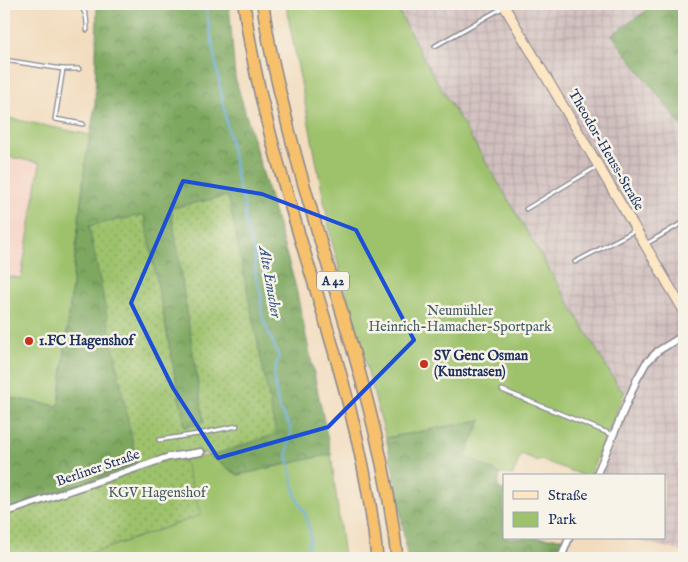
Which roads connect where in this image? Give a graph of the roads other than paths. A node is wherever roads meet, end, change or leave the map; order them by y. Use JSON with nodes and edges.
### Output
{"nodes":[{"id":1,"x":76,"y":4,"type":"edge"},
{"id":2,"x":244,"y":4,"type":"edge"},
{"id":3,"x":263,"y":4,"type":"edge"},
{"id":4,"x":504,"y":5,"type":"edge"},
{"id":5,"x":87,"y":30,"type":"dead end"},
{"id":6,"x":435,"y":46,"type":"dead end"},
{"id":7,"x":4,"y":60,"type":"edge"},
{"id":8,"x":63,"y":69,"type":"junction"},
{"id":9,"x":79,"y":69,"type":"dead end"},
{"id":10,"x":82,"y":124,"type":"dead end"},
{"id":11,"x":599,"y":166,"type":"junction"},
{"id":12,"x":526,"y":209,"type":"dead end"},
{"id":13,"x":684,"y":222,"type":"edge"},
{"id":14,"x":636,"y":230,"type":"junction"},
{"id":15,"x":645,"y":245,"type":"junction"},
{"id":16,"x":575,"y":262,"type":"dead end"},
{"id":17,"x":684,"y":311,"type":"edge"},
{"id":18,"x":684,"y":335,"type":"edge"},
{"id":19,"x":502,"y":390,"type":"dead end"},
{"id":20,"x":237,"y":426,"type":"dead end"},
{"id":21,"x":613,"y":436,"type":"junction"},
{"id":22,"x":159,"y":440,"type":"dead end"},
{"id":23,"x":201,"y":452,"type":"dead end"},
{"id":24,"x":597,"y":474,"type":"edge"},
{"id":25,"x":4,"y":513,"type":"edge"},
{"id":26,"x":568,"y":540,"type":"edge"},
{"id":27,"x":377,"y":558,"type":"edge"},
{"id":28,"x":397,"y":558,"type":"edge"},
{"id":29,"x":561,"y":558,"type":"edge"}],
"edges":[{"from":1,"to":5,"type":"lane"},
{"from":2,"to":27,"type":"highway","number":"A 42"},
{"from":3,"to":28,"type":"highway","number":"A 42"},
{"from":4,"to":6,"type":"lane"},
{"from":4,"to":11,"type":"street","name":"Theodor-Heuss-Straße"},
{"from":7,"to":8,"type":"lane"},
{"from":8,"to":9,"type":"lane"},
{"from":8,"to":10,"type":"lane"},
{"from":11,"to":12,"type":"lane"},
{"from":11,"to":14,"type":"street","name":"Theodor-Heuss-Straße"},
{"from":13,"to":15,"type":"lane"},
{"from":14,"to":15,"type":"street","name":"Theodor-Heuss-Straße"},
{"from":14,"to":16,"type":"lane"},
{"from":15,"to":17,"type":"street","name":"Theodor-Heuss-Straße"},
{"from":18,"to":21,"type":"street"},
{"from":19,"to":21,"type":"lane"},
{"from":20,"to":22,"type":"lane"},
{"from":21,"to":24,"type":"street"},
{"from":23,"to":25,"type":"street","name":"Berliner Straße"},
{"from":26,"to":29,"type":"street"}]}
